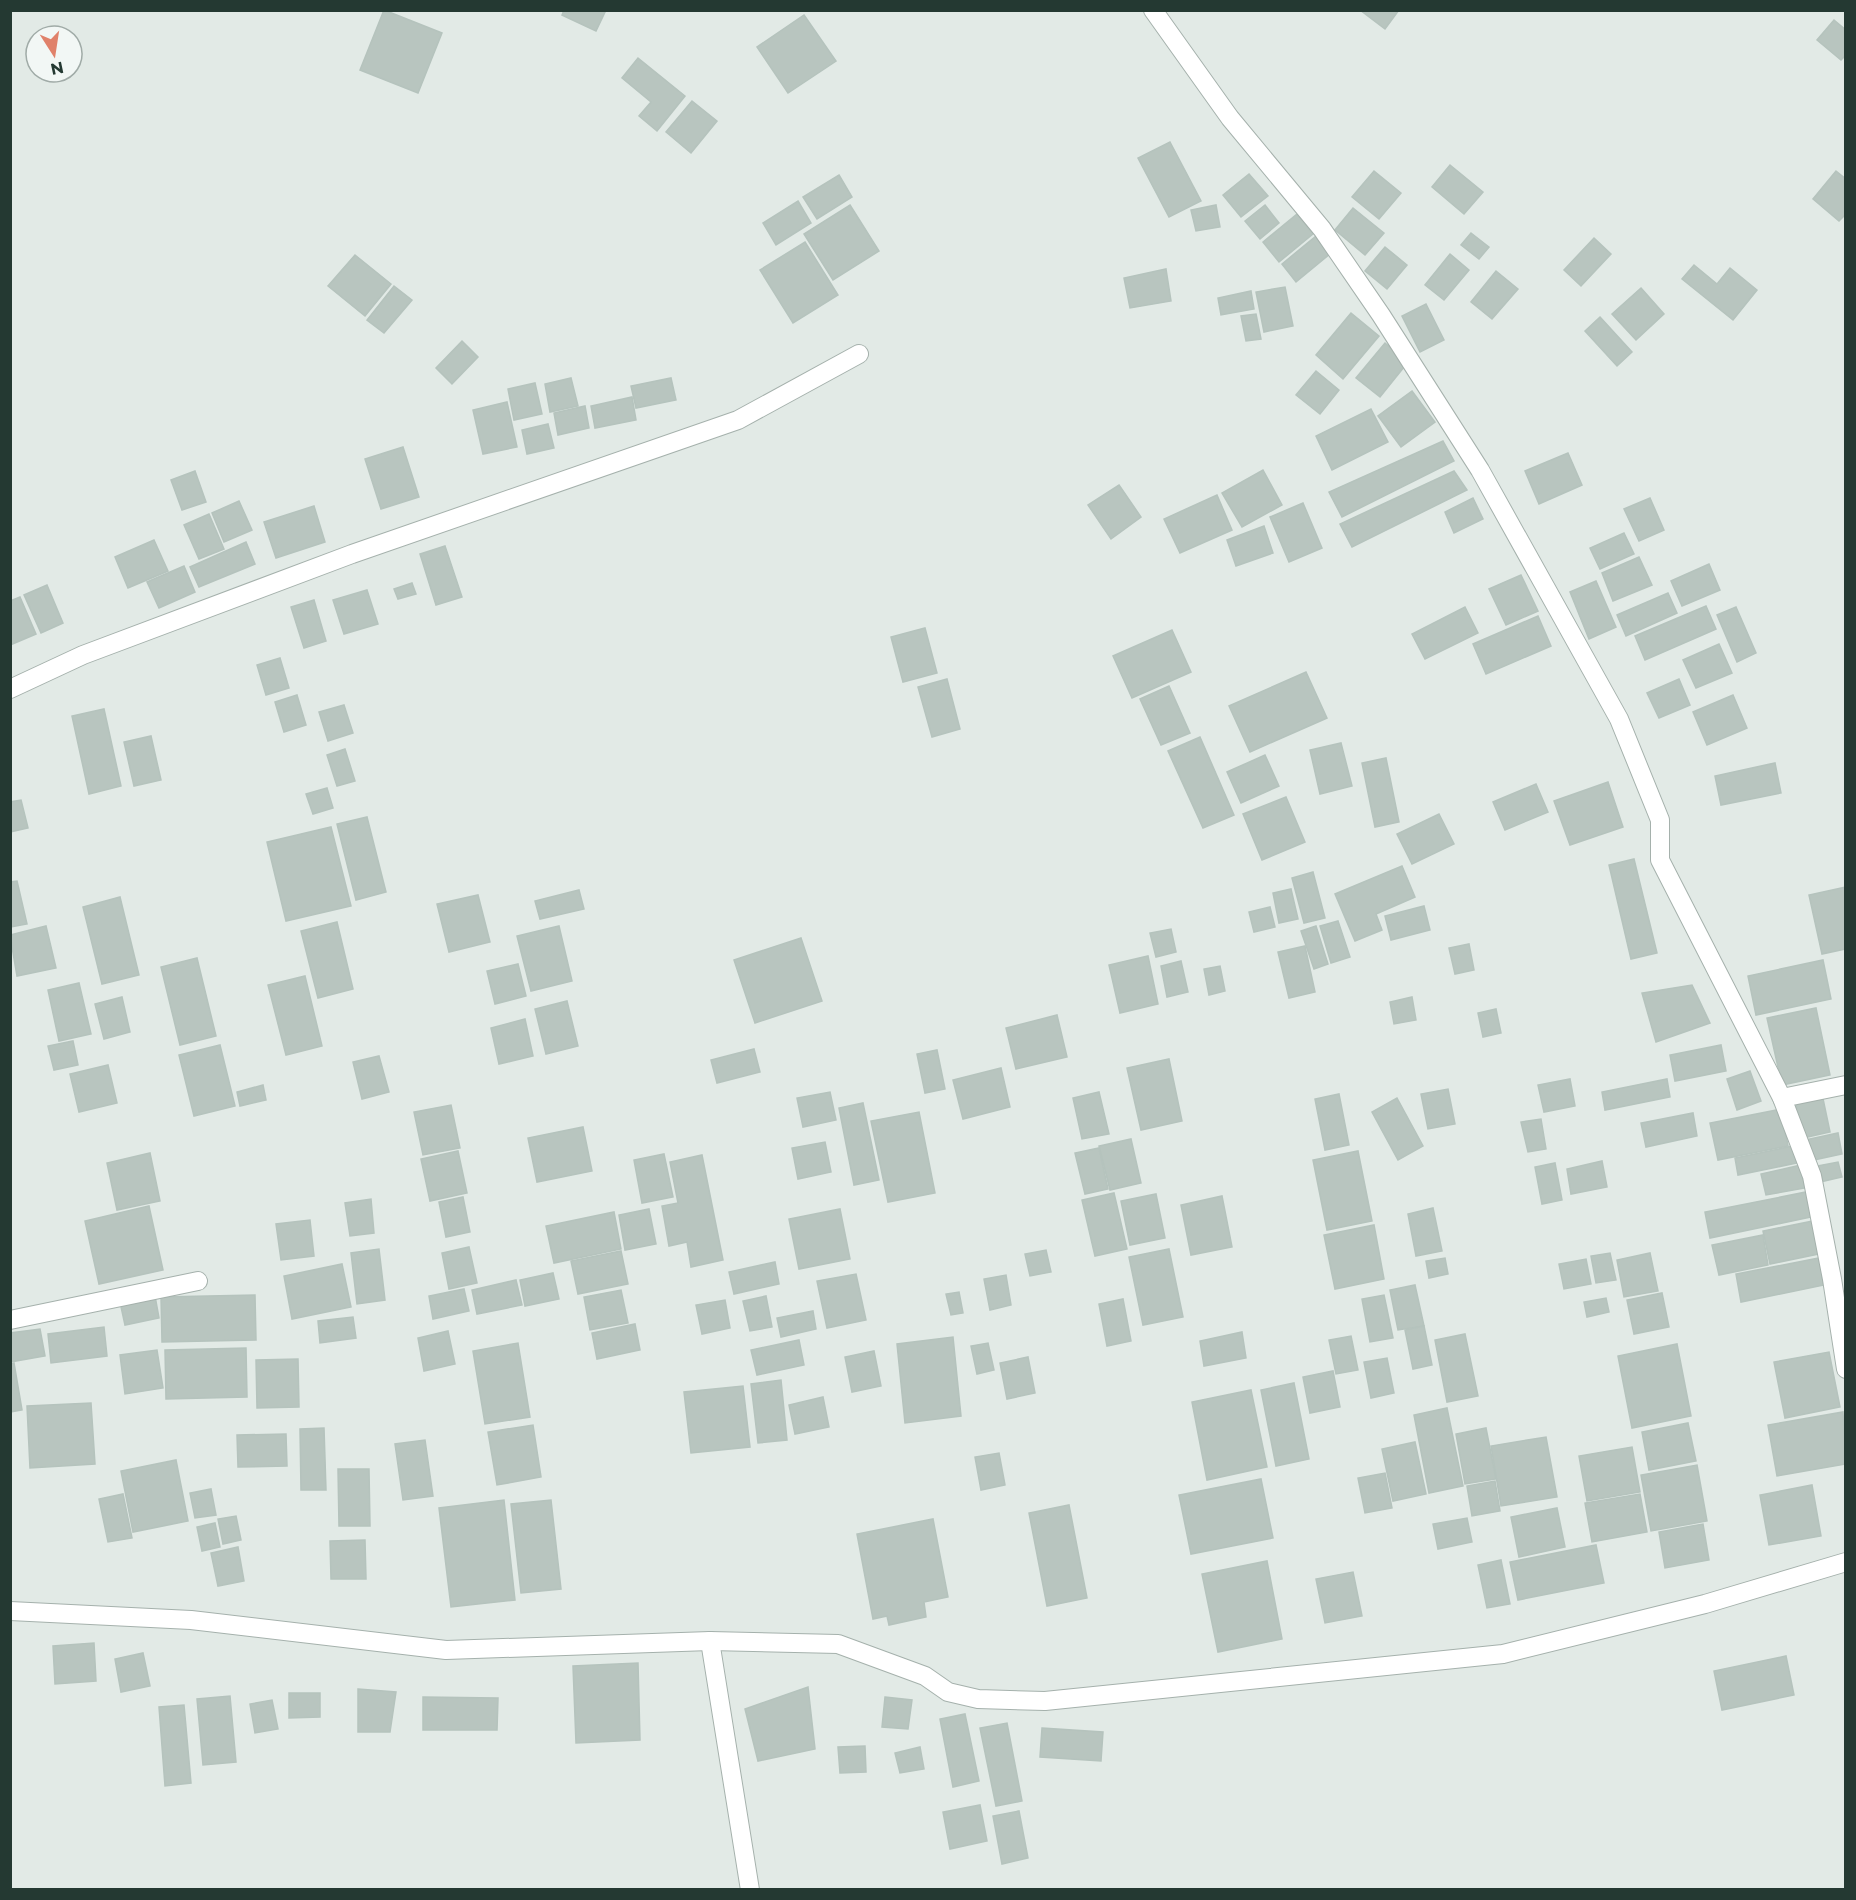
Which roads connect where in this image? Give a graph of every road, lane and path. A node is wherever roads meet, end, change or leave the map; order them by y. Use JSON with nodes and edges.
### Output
{"nodes":[{"id":1,"x":1153,"y":10,"type":"edge"},
{"id":2,"x":859,"y":354,"type":"dead end"},
{"id":3,"x":10,"y":689,"type":"edge"},
{"id":4,"x":1845,"y":1085,"type":"edge"},
{"id":5,"x":1782,"y":1098,"type":"junction"},
{"id":6,"x":198,"y":1281,"type":"dead end"},
{"id":7,"x":10,"y":1320,"type":"edge"},
{"id":8,"x":1845,"y":1369,"type":"edge"},
{"id":9,"x":1845,"y":1563,"type":"edge"},
{"id":10,"x":10,"y":1611,"type":"edge"},
{"id":11,"x":710,"y":1641,"type":"junction"},
{"id":12,"x":750,"y":1890,"type":"edge"}],
"edges":[{"from":1,"to":5,"type":"street"},
{"from":2,"to":3,"type":"street"},
{"from":4,"to":5,"type":"street"},
{"from":5,"to":8,"type":"street"},
{"from":6,"to":7,"type":"street"},
{"from":9,"to":11,"type":"street"},
{"from":10,"to":11,"type":"street"},
{"from":11,"to":12,"type":"street"}]}
